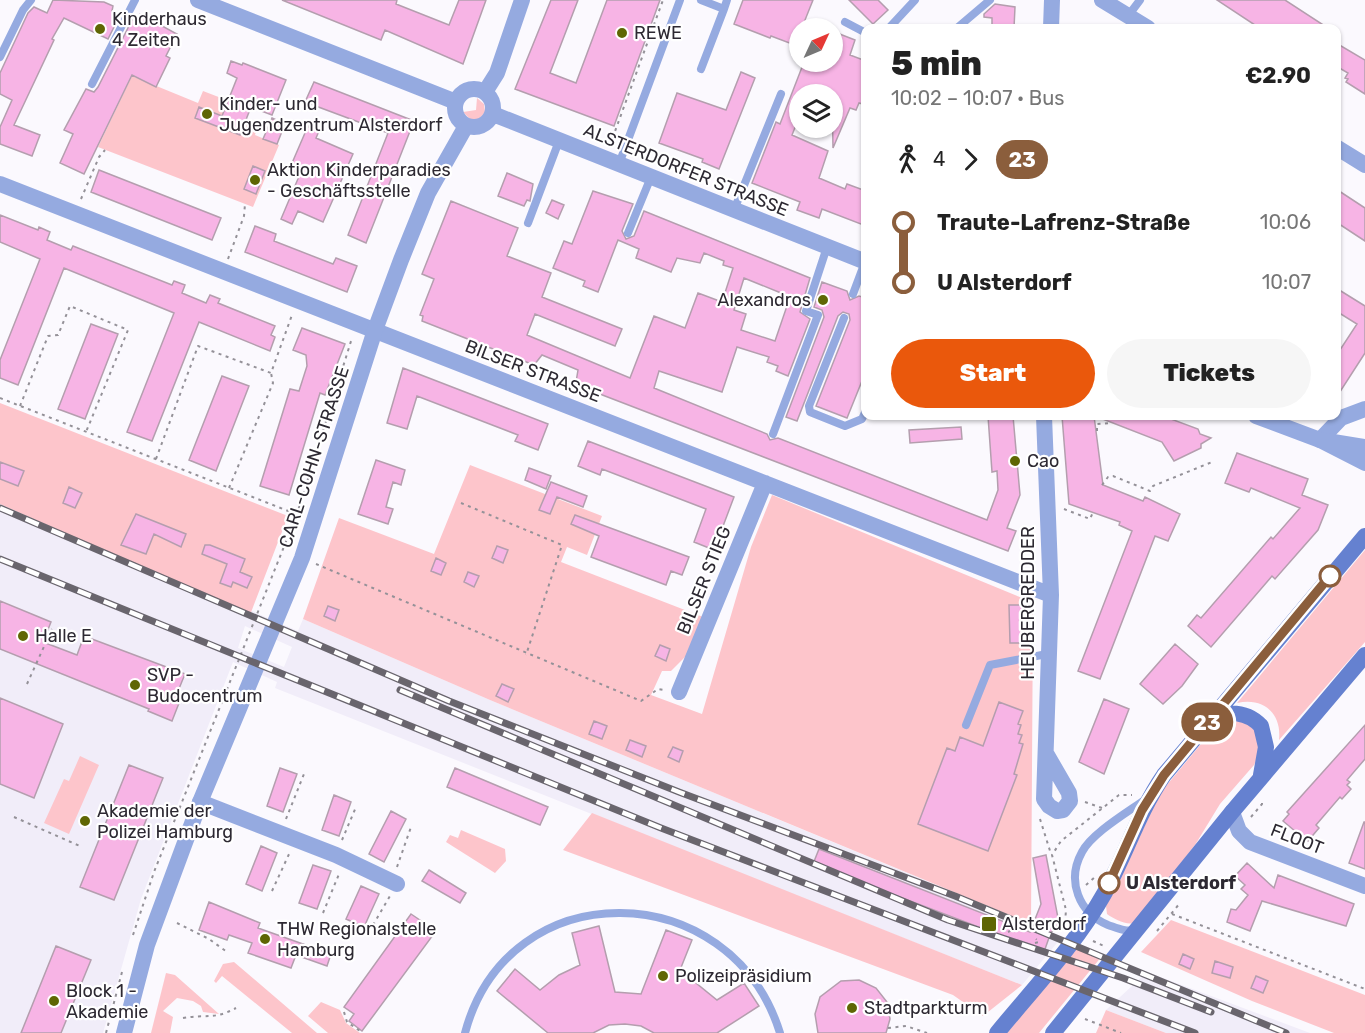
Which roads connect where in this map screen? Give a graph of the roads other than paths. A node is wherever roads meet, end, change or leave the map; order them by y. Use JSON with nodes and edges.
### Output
{"nodes":[{"id":1,"x":31,"y":0,"type":"edge"},
{"id":2,"x":135,"y":0,"type":"edge"},
{"id":3,"x":198,"y":0,"type":"edge"},
{"id":4,"x":522,"y":0,"type":"edge"},
{"id":5,"x":680,"y":0,"type":"edge"},
{"id":6,"x":701,"y":0,"type":"edge"},
{"id":7,"x":915,"y":0,"type":"edge"},
{"id":8,"x":990,"y":0,"type":"edge"},
{"id":9,"x":1052,"y":0,"type":"edge"},
{"id":10,"x":1102,"y":0,"type":"edge"},
{"id":11,"x":1140,"y":0,"type":"edge"},
{"id":12,"x":725,"y":4,"type":"edge"},
{"id":13,"x":1128,"y":16,"type":"junction"},
{"id":14,"x":845,"y":22,"type":"dead end"},
{"id":15,"x":893,"y":24,"type":"edge"},
{"id":16,"x":962,"y":24,"type":"edge"},
{"id":17,"x":1051,"y":24,"type":"edge"},
{"id":18,"x":1141,"y":24,"type":"edge"},
{"id":19,"x":861,"y":30,"type":"edge"},
{"id":20,"x":0,"y":57,"type":"edge"},
{"id":21,"x":701,"y":69,"type":"dead end"},
{"id":22,"x":92,"y":84,"type":"dead end"},
{"id":23,"x":485,"y":92,"type":"junction"},
{"id":24,"x":781,"y":94,"type":"dead end"},
{"id":25,"x":456,"y":102,"type":"junction"},
{"id":26,"x":493,"y":114,"type":"junction"},
{"id":27,"x":466,"y":126,"type":"junction"},
{"id":28,"x":559,"y":141,"type":"junction"},
{"id":29,"x":1341,"y":150,"type":"edge"},
{"id":30,"x":619,"y":164,"type":"junction"},
{"id":31,"x":1365,"y":165,"type":"edge"},
{"id":32,"x":651,"y":177,"type":"junction"},
{"id":33,"x":0,"y":184,"type":"edge"},
{"id":34,"x":734,"y":210,"type":"junction"},
{"id":35,"x":528,"y":224,"type":"dead end"},
{"id":36,"x":628,"y":233,"type":"dead end"},
{"id":37,"x":827,"y":247,"type":"junction"},
{"id":38,"x":861,"y":260,"type":"edge"},
{"id":39,"x":861,"y":273,"type":"edge"},
{"id":40,"x":853,"y":294,"type":"dead end"},
{"id":41,"x":844,"y":318,"type":"dead end"},
{"id":42,"x":375,"y":330,"type":"junction"},
{"id":43,"x":1365,"y":409,"type":"edge"},
{"id":44,"x":1341,"y":418,"type":"edge"},
{"id":45,"x":861,"y":419,"type":"edge"},
{"id":46,"x":1044,"y":420,"type":"edge"},
{"id":47,"x":1267,"y":420,"type":"edge"},
{"id":48,"x":1339,"y":420,"type":"edge"},
{"id":49,"x":773,"y":434,"type":"dead end"},
{"id":50,"x":1320,"y":440,"type":"junction"},
{"id":51,"x":1365,"y":447,"type":"edge"},
{"id":52,"x":1365,"y":463,"type":"edge"},
{"id":53,"x":765,"y":483,"type":"junction"},
{"id":54,"x":1365,"y":536,"type":"edge"},
{"id":55,"x":1051,"y":595,"type":"junction"},
{"id":56,"x":1047,"y":654,"type":"junction"},
{"id":57,"x":1365,"y":655,"type":"edge"},
{"id":58,"x":679,"y":692,"type":"road end"},
{"id":59,"x":1211,"y":717,"type":"junction"},
{"id":60,"x":966,"y":725,"type":"dead end"},
{"id":61,"x":1047,"y":755,"type":"junction"},
{"id":62,"x":1260,"y":779,"type":"junction"},
{"id":63,"x":1150,"y":795,"type":"junction"},
{"id":64,"x":200,"y":802,"type":"junction"},
{"id":65,"x":1232,"y":812,"type":"junction"},
{"id":66,"x":394,"y":883,"type":"road end"},
{"id":67,"x":1365,"y":886,"type":"edge"},
{"id":68,"x":1090,"y":915,"type":"junction"},
{"id":69,"x":1138,"y":929,"type":"junction"},
{"id":70,"x":1055,"y":1032,"type":"edge"},
{"id":71,"x":124,"y":1033,"type":"edge"},
{"id":72,"x":465,"y":1033,"type":"edge"},
{"id":73,"x":780,"y":1033,"type":"edge"},
{"id":74,"x":998,"y":1033,"type":"edge"}],
"edges":[{"from":1,"to":20,"type":"lane"},
{"from":2,"to":22,"type":"lane"},
{"from":3,"to":25,"type":"street"},
{"from":4,"to":23,"type":"street"},
{"from":5,"to":30,"type":"lane"},
{"from":6,"to":12,"type":"lane"},
{"from":7,"to":15,"type":"lane"},
{"from":8,"to":16,"type":"lane"},
{"from":9,"to":17,"type":"street"},
{"from":10,"to":13,"type":"street"},
{"from":11,"to":13,"type":"lane"},
{"from":12,"to":21,"type":"lane"},
{"from":13,"to":18,"type":"street"},
{"from":14,"to":19,"type":"lane"},
{"from":23,"to":25,"type":"street"},
{"from":23,"to":26,"type":"street"},
{"from":24,"to":34,"type":"lane"},
{"from":25,"to":27,"type":"street"},
{"from":26,"to":27,"type":"street"},
{"from":26,"to":28,"type":"street","name":"ALSTERDORFER STRASSE"},
{"from":27,"to":42,"type":"street","name":"CARL-COHN-STRASSE"},
{"from":28,"to":30,"type":"street","name":"ALSTERDORFER STRASSE"},
{"from":28,"to":35,"type":"lane"},
{"from":29,"to":31,"type":"street"},
{"from":30,"to":32,"type":"street","name":"ALSTERDORFER STRASSE"},
{"from":32,"to":34,"type":"street","name":"ALSTERDORFER STRASSE"},
{"from":32,"to":36,"type":"lane"},
{"from":33,"to":42,"type":"street","name":"BILSER STRASSE"},
{"from":34,"to":37,"type":"street","name":"ALSTERDORFER STRASSE"},
{"from":37,"to":38,"type":"street","name":"ALSTERDORFER STRASSE"},
{"from":37,"to":49,"type":"lane"},
{"from":39,"to":40,"type":"lane"},
{"from":41,"to":45,"type":"lane"},
{"from":42,"to":53,"type":"street","name":"BILSER STRASSE"},
{"from":42,"to":64,"type":"street","name":"CARL-COHN-STRASSE"},
{"from":43,"to":44,"type":"street"},
{"from":46,"to":55,"type":"street","name":"HEUBERGREDDER"},
{"from":47,"to":50,"type":"street"},
{"from":48,"to":50,"type":"street"},
{"from":50,"to":51,"type":"street"},
{"from":50,"to":52,"type":"street"},
{"from":53,"to":55,"type":"street","name":"BILSER STRASSE"},
{"from":53,"to":58,"type":"street","name":"BILSER STIEG"},
{"from":54,"to":59,"type":"main road"},
{"from":55,"to":56,"type":"street","name":"HEUBERGREDDER"},
{"from":56,"to":60,"type":"lane"},
{"from":56,"to":61,"type":"street","name":"HEUBERGREDDER"},
{"from":57,"to":62,"type":"main road"},
{"from":59,"to":62,"type":"main road"},
{"from":59,"to":63,"type":"main road"},
{"from":61,"to":61,"type":"street","name":"HEUBERGREDDER"},
{"from":62,"to":65,"type":"main road"},
{"from":63,"to":68,"type":"main road"},
{"from":63,"to":68,"type":"lane"},
{"from":64,"to":66,"type":"street"},
{"from":64,"to":71,"type":"street","name":"CARL-COHN-STRASSE"},
{"from":65,"to":67,"type":"street","name":"FLOOT"},
{"from":65,"to":69,"type":"main road"},
{"from":68,"to":69,"type":"lane"},
{"from":68,"to":74,"type":"main road"},
{"from":69,"to":70,"type":"main road"},
{"from":72,"to":73,"type":"lane"}]}
